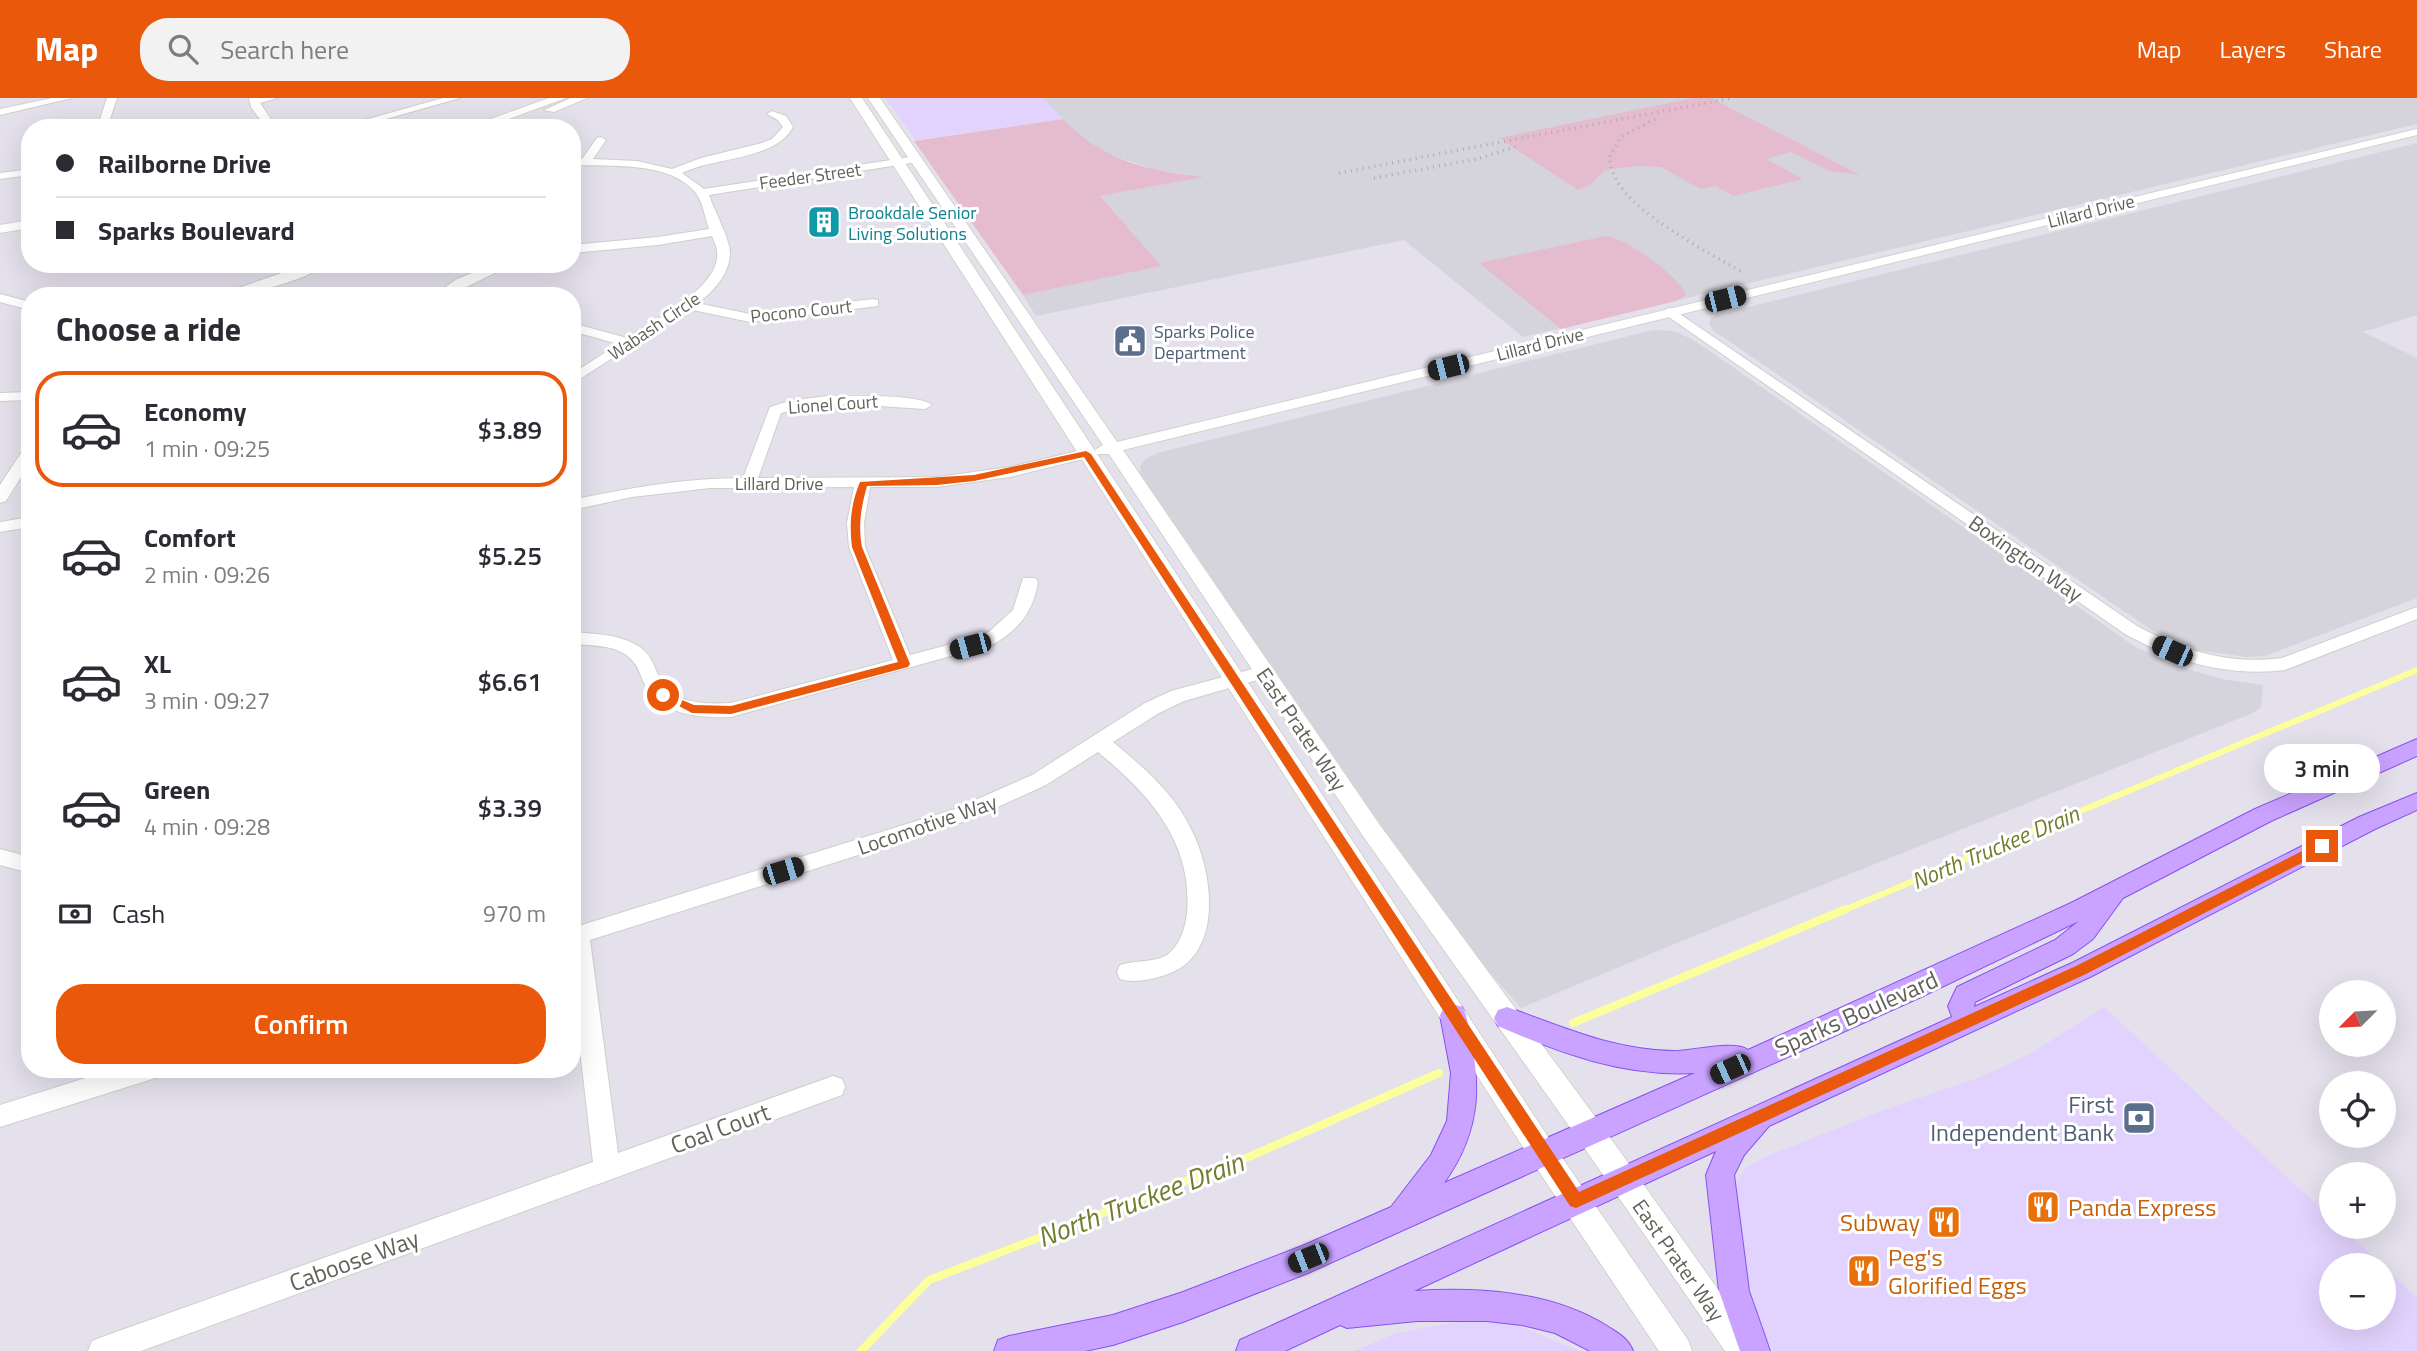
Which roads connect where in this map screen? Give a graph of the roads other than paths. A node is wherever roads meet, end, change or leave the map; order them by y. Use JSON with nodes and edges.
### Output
{"nodes":[{"id":1,"x":67,"y":98,"type":"edge"},
{"id":2,"x":112,"y":98,"type":"edge"},
{"id":3,"x":272,"y":98,"type":"edge"},
{"id":4,"x":455,"y":98,"type":"edge"},
{"id":5,"x":559,"y":98,"type":"edge"},
{"id":6,"x":582,"y":98,"type":"edge"},
{"id":7,"x":856,"y":98,"type":"edge"},
{"id":8,"x":874,"y":98,"type":"edge"},
{"id":9,"x":254,"y":100,"type":"edge"},
{"id":10,"x":0,"y":112,"type":"edge"},
{"id":11,"x":772,"y":114,"type":"dead end"},
{"id":12,"x":105,"y":119,"type":"edge"},
{"id":13,"x":266,"y":119,"type":"edge"},
{"id":14,"x":375,"y":119,"type":"edge"},
{"id":15,"x":498,"y":119,"type":"edge"},
{"id":16,"x":523,"y":119,"type":"edge"},
{"id":17,"x":2417,"y":132,"type":"edge"},
{"id":18,"x":601,"y":140,"type":"dead end"},
{"id":19,"x":581,"y":159,"type":"edge"},
{"id":20,"x":907,"y":161,"type":"junction"},
{"id":21,"x":581,"y":162,"type":"edge"},
{"id":22,"x":21,"y":173,"type":"edge"},
{"id":23,"x":674,"y":173,"type":"junction"},
{"id":24,"x":0,"y":176,"type":"edge"},
{"id":25,"x":702,"y":193,"type":"junction"},
{"id":26,"x":21,"y":217,"type":"edge"},
{"id":27,"x":0,"y":220,"type":"edge"},
{"id":28,"x":21,"y":226,"type":"edge"},
{"id":29,"x":0,"y":229,"type":"edge"},
{"id":30,"x":717,"y":231,"type":"junction"},
{"id":31,"x":581,"y":248,"type":"edge"},
{"id":32,"x":296,"y":273,"type":"edge"},
{"id":33,"x":484,"y":273,"type":"edge"},
{"id":34,"x":256,"y":287,"type":"edge"},
{"id":35,"x":453,"y":287,"type":"edge"},
{"id":36,"x":0,"y":298,"type":"edge"},
{"id":37,"x":873,"y":303,"type":"dead end"},
{"id":38,"x":21,"y":304,"type":"edge"},
{"id":39,"x":687,"y":305,"type":"junction"},
{"id":40,"x":1671,"y":312,"type":"junction"},
{"id":41,"x":581,"y":329,"type":"edge"},
{"id":42,"x":630,"y":343,"type":"junction"},
{"id":43,"x":581,"y":374,"type":"edge"},
{"id":44,"x":21,"y":396,"type":"edge"},
{"id":45,"x":0,"y":397,"type":"edge"},
{"id":46,"x":925,"y":405,"type":"dead end"},
{"id":47,"x":1114,"y":448,"type":"junction"},
{"id":48,"x":1086,"y":454,"type":"junction"},
{"id":49,"x":21,"y":464,"type":"edge"},
{"id":50,"x":749,"y":482,"type":"junction"},
{"id":51,"x":863,"y":484,"type":"junction"},
{"id":52,"x":0,"y":498,"type":"edge"},
{"id":53,"x":581,"y":503,"type":"edge"},
{"id":54,"x":21,"y":524,"type":"edge"},
{"id":55,"x":0,"y":527,"type":"edge"},
{"id":56,"x":1028,"y":582,"type":"dead end"},
{"id":57,"x":2417,"y":613,"type":"edge"},
{"id":58,"x":581,"y":639,"type":"edge"},
{"id":59,"x":904,"y":664,"type":"junction"},
{"id":60,"x":1264,"y":672,"type":"junction"},
{"id":61,"x":1235,"y":680,"type":"junction"},
{"id":62,"x":1099,"y":742,"type":"junction"},
{"id":63,"x":2417,"y":747,"type":"edge"},
{"id":64,"x":2417,"y":801,"type":"edge"},
{"id":65,"x":0,"y":857,"type":"edge"},
{"id":66,"x":21,"y":862,"type":"edge"},
{"id":67,"x":2116,"y":890,"type":"junction"},
{"id":68,"x":581,"y":934,"type":"edge"},
{"id":69,"x":1128,"y":972,"type":"dead end"},
{"id":70,"x":581,"y":980,"type":"edge"},
{"id":71,"x":1453,"y":1015,"type":"junction"},
{"id":72,"x":1507,"y":1018,"type":"junction"},
{"id":73,"x":1966,"y":1022,"type":"junction"},
{"id":74,"x":1777,"y":1048,"type":"junction"},
{"id":75,"x":120,"y":1078,"type":"edge"},
{"id":76,"x":833,"y":1087,"type":"dead end"},
{"id":77,"x":1773,"y":1110,"type":"junction"},
{"id":78,"x":0,"y":1116,"type":"edge"},
{"id":79,"x":1589,"y":1131,"type":"junction"},
{"id":80,"x":1542,"y":1152,"type":"junction"},
{"id":81,"x":607,"y":1168,"type":"junction"},
{"id":82,"x":1622,"y":1179,"type":"junction"},
{"id":83,"x":1576,"y":1201,"type":"junction"},
{"id":84,"x":1398,"y":1217,"type":"junction"},
{"id":85,"x":1328,"y":1315,"type":"junction"},
{"id":86,"x":102,"y":1351,"type":"edge"},
{"id":87,"x":1009,"y":1351,"type":"edge"},
{"id":88,"x":1251,"y":1351,"type":"edge"},
{"id":89,"x":1618,"y":1351,"type":"edge"},
{"id":90,"x":1677,"y":1351,"type":"edge"},
{"id":91,"x":1743,"y":1351,"type":"edge"},
{"id":92,"x":1755,"y":1351,"type":"edge"}],
"edges":[{"from":1,"to":10,"type":"street"},
{"from":2,"to":12,"type":"street"},
{"from":3,"to":9,"type":"street"},
{"from":4,"to":14,"type":"street"},
{"from":5,"to":15,"type":"main road"},
{"from":6,"to":16,"type":"main road"},
{"from":7,"to":20,"type":"main road","name":"East Prater Way"},
{"from":8,"to":20,"type":"main road","name":"East Prater Way"},
{"from":9,"to":13,"type":"street"},
{"from":11,"to":23,"type":"street"},
{"from":17,"to":40,"type":"main road","name":"Lillard Drive"},
{"from":18,"to":19,"type":"street"},
{"from":20,"to":25,"type":"street","name":"Feeder Street"},
{"from":20,"to":47,"type":"main road","name":"East Prater Way"},
{"from":20,"to":48,"type":"main road","name":"East Prater Way"},
{"from":21,"to":23,"type":"street"},
{"from":22,"to":24,"type":"street"},
{"from":23,"to":25,"type":"street"},
{"from":25,"to":30,"type":"street","name":"Wabash Circle"},
{"from":26,"to":27,"type":"main road"},
{"from":28,"to":29,"type":"main road"},
{"from":30,"to":31,"type":"street"},
{"from":30,"to":39,"type":"street","name":"Wabash Circle"},
{"from":32,"to":34,"type":"street"},
{"from":33,"to":35,"type":"street"},
{"from":36,"to":38,"type":"street"},
{"from":37,"to":39,"type":"street","name":"Pocono Court"},
{"from":39,"to":42,"type":"street","name":"Wabash Circle"},
{"from":40,"to":47,"type":"main road","name":"Lillard Drive"},
{"from":40,"to":57,"type":"street","name":"Boxington Way"},
{"from":41,"to":42,"type":"street"},
{"from":42,"to":43,"type":"street","name":"Wabash Circle"},
{"from":44,"to":45,"type":"street"},
{"from":46,"to":50,"type":"street","name":"Lionel Court"},
{"from":47,"to":48,"type":"main road","name":"Lillard Drive"},
{"from":47,"to":60,"type":"main road","name":"East Prater Way"},
{"from":48,"to":51,"type":"street","name":"Lillard Drive"},
{"from":48,"to":61,"type":"main road","name":"East Prater Way"},
{"from":49,"to":52,"type":"street"},
{"from":50,"to":51,"type":"street","name":"Lillard Drive"},
{"from":50,"to":53,"type":"street","name":"Lillard Drive"},
{"from":51,"to":59,"type":"street"},
{"from":54,"to":55,"type":"street"},
{"from":56,"to":59,"type":"street"},
{"from":58,"to":59,"type":"street"},
{"from":60,"to":61,"type":"street","name":"Locomotive Way"},
{"from":60,"to":72,"type":"main road","name":"East Prater Way"},
{"from":61,"to":62,"type":"street","name":"Locomotive Way"},
{"from":61,"to":71,"type":"main road","name":"East Prater Way"},
{"from":62,"to":68,"type":"street","name":"Locomotive Way"},
{"from":62,"to":69,"type":"street"},
{"from":63,"to":67,"type":"main road","name":"Sparks Boulevard"},
{"from":64,"to":73,"type":"main road"},
{"from":65,"to":66,"type":"street"},
{"from":67,"to":73,"type":"main road"},
{"from":67,"to":74,"type":"main road","name":"Sparks Boulevard"},
{"from":70,"to":81,"type":"street"},
{"from":71,"to":80,"type":"main road","name":"East Prater Way"},
{"from":71,"to":84,"type":"main road"},
{"from":72,"to":74,"type":"main road"},
{"from":72,"to":79,"type":"main road","name":"East Prater Way"},
{"from":73,"to":77,"type":"main road"},
{"from":74,"to":79,"type":"main road","name":"Sparks Boulevard"},
{"from":75,"to":78,"type":"street"},
{"from":76,"to":81,"type":"street","name":"Coal Court"},
{"from":77,"to":82,"type":"main road"},
{"from":77,"to":92,"type":"main road"},
{"from":79,"to":80,"type":"main road","name":"Sparks Boulevard"},
{"from":79,"to":82,"type":"main road","name":"East Prater Way"},
{"from":80,"to":83,"type":"main road","name":"East Prater Way"},
{"from":80,"to":84,"type":"main road","name":"Sparks Boulevard"},
{"from":81,"to":86,"type":"street","name":"Caboose Way"},
{"from":82,"to":83,"type":"main road"},
{"from":82,"to":91,"type":"main road","name":"East Prater Way"},
{"from":83,"to":85,"type":"main road"},
{"from":83,"to":90,"type":"main road","name":"East Prater Way"},
{"from":84,"to":87,"type":"main road","name":"Sparks Boulevard"},
{"from":85,"to":88,"type":"main road"},
{"from":85,"to":89,"type":"main road"}]}
